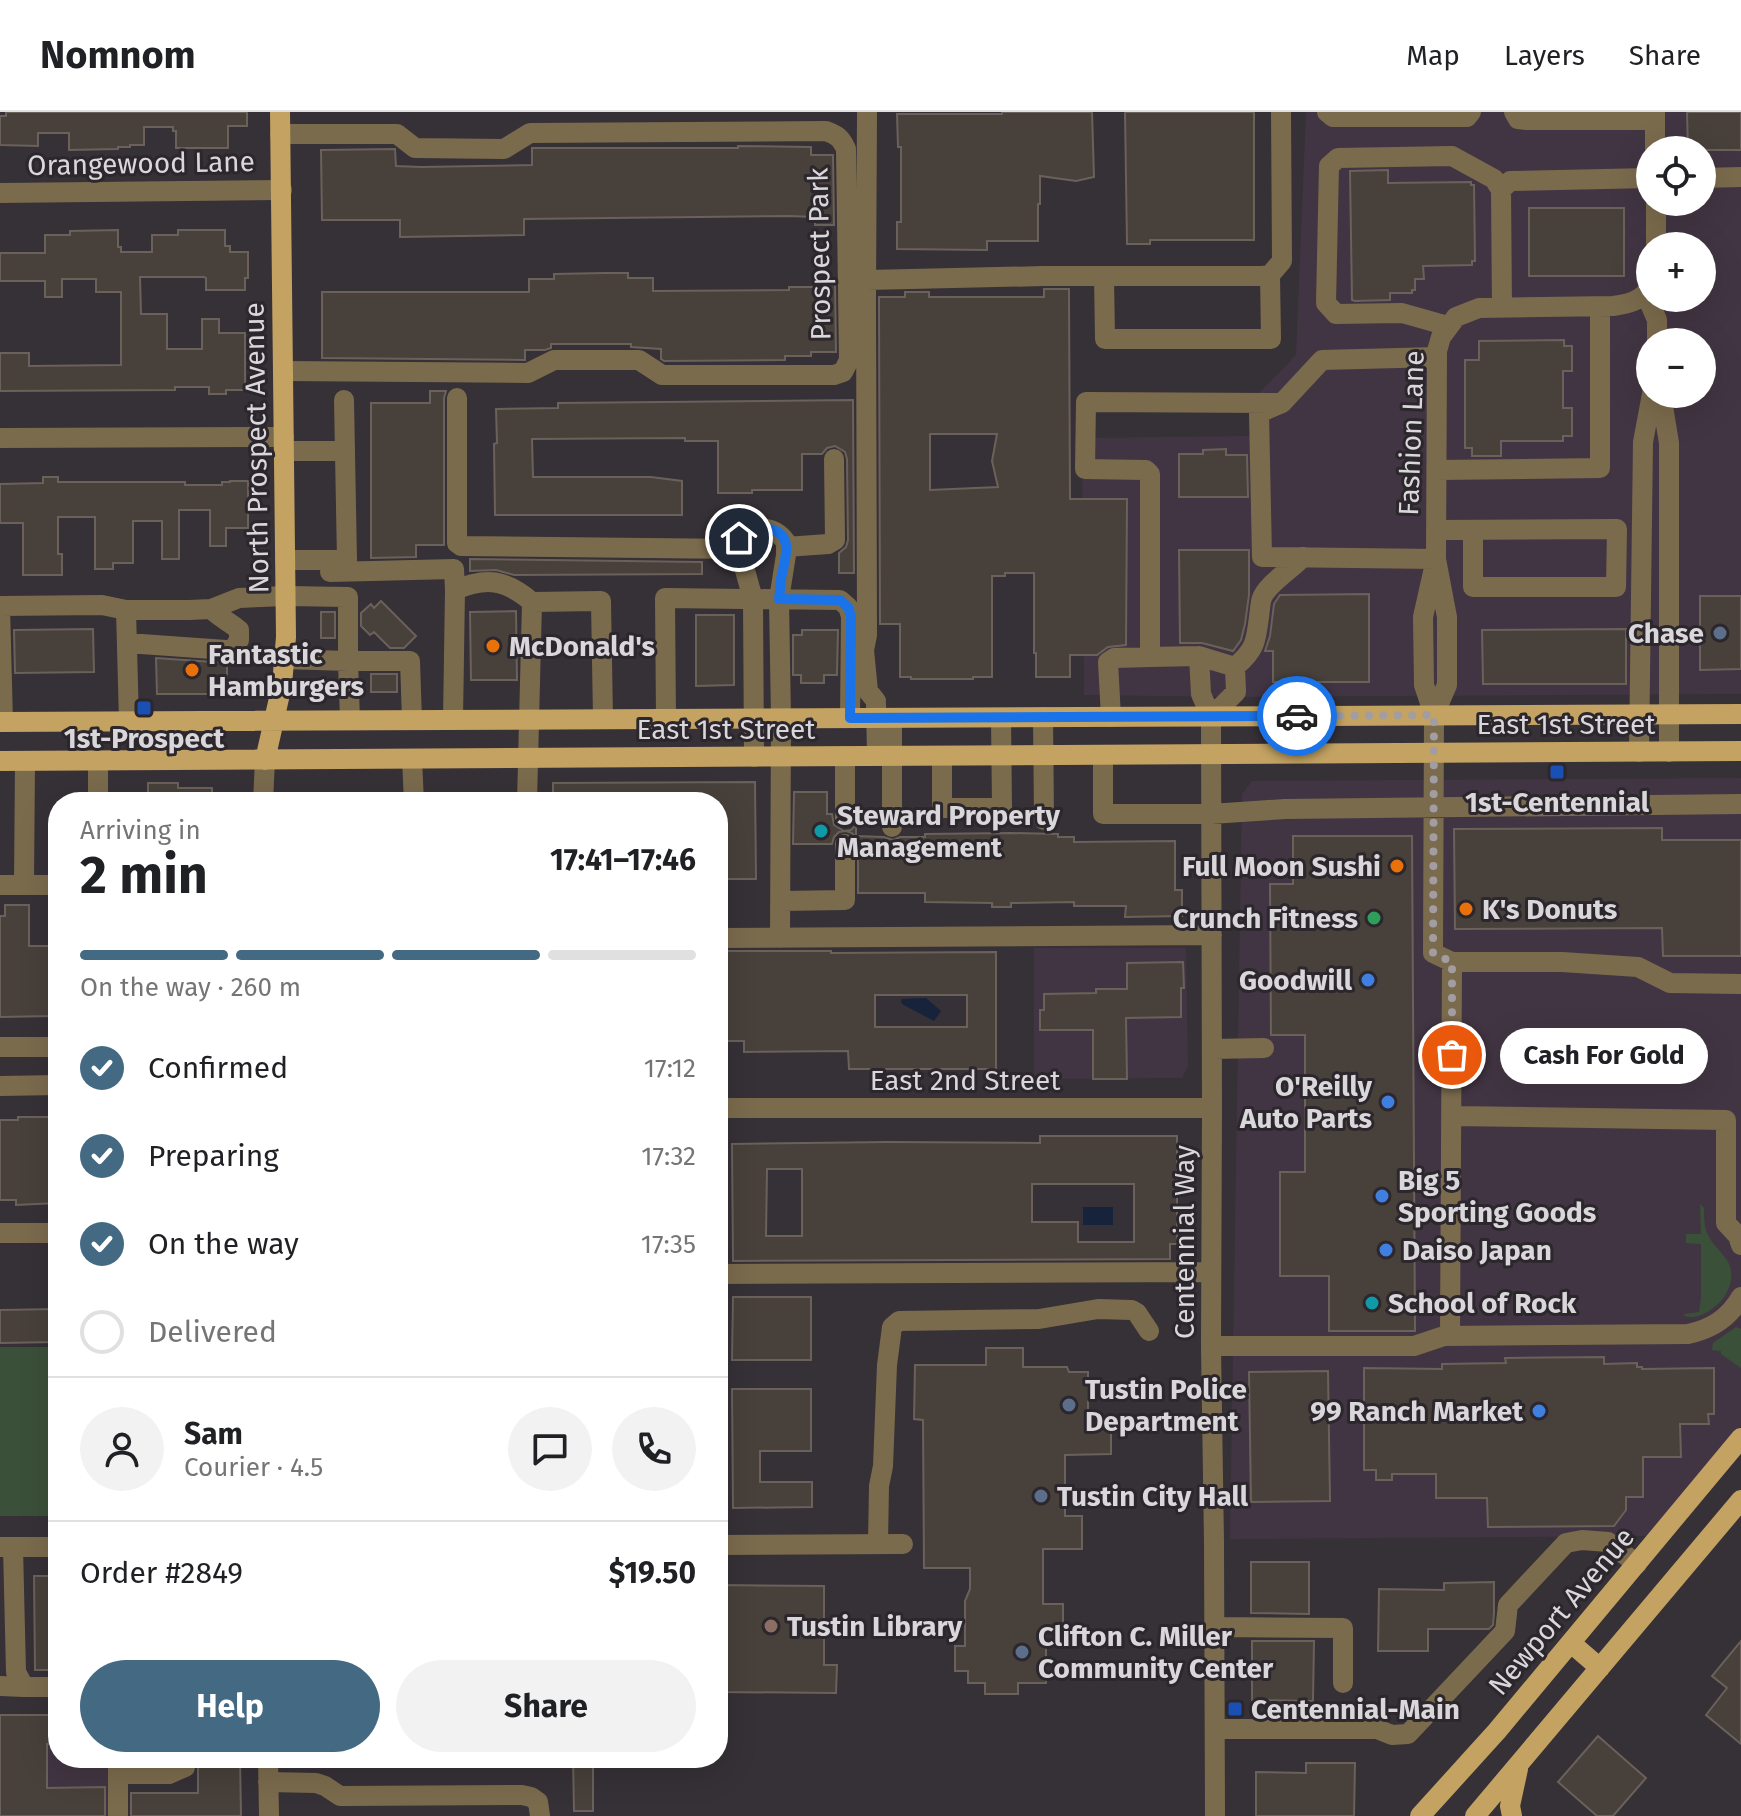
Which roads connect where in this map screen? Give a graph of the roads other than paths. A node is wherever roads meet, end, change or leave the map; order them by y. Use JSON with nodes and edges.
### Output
{"nodes":[{"id":1,"x":280,"y":112,"type":"edge"},
{"id":2,"x":867,"y":112,"type":"edge"},
{"id":3,"x":1281,"y":112,"type":"edge"},
{"id":4,"x":1327,"y":112,"type":"edge"},
{"id":5,"x":1471,"y":112,"type":"edge"},
{"id":6,"x":1514,"y":112,"type":"edge"},
{"id":7,"x":1655,"y":116,"type":"edge"},
{"id":8,"x":280,"y":134,"type":"junction"},
{"id":9,"x":1741,"y":177,"type":"edge"},
{"id":10,"x":1636,"y":178,"type":"edge"},
{"id":11,"x":1716,"y":178,"type":"edge"},
{"id":12,"x":282,"y":190,"type":"junction"},
{"id":13,"x":1501,"y":190,"type":"junction"},
{"id":14,"x":0,"y":193,"type":"edge"},
{"id":15,"x":1270,"y":275,"type":"junction"},
{"id":16,"x":1104,"y":276,"type":"junction"},
{"id":17,"x":867,"y":280,"type":"junction"},
{"id":18,"x":1636,"y":299,"type":"edge"},
{"id":19,"x":1502,"y":307,"type":"junction"},
{"id":20,"x":1600,"y":307,"type":"junction"},
{"id":21,"x":1448,"y":326,"type":"junction"},
{"id":22,"x":1437,"y":357,"type":"junction"},
{"id":23,"x":283,"y":371,"type":"junction"},
{"id":24,"x":457,"y":398,"type":"dead end"},
{"id":25,"x":344,"y":400,"type":"dead end"},
{"id":26,"x":1282,"y":403,"type":"junction"},
{"id":27,"x":1649,"y":408,"type":"edge"},
{"id":28,"x":1663,"y":408,"type":"edge"},
{"id":29,"x":0,"y":438,"type":"edge"},
{"id":30,"x":284,"y":444,"type":"junction"},
{"id":31,"x":345,"y":451,"type":"junction"},
{"id":32,"x":834,"y":459,"type":"dead end"},
{"id":33,"x":1643,"y":465,"type":"junction"},
{"id":34,"x":1669,"y":465,"type":"junction"},
{"id":35,"x":1437,"y":470,"type":"junction"},
{"id":36,"x":1669,"y":513,"type":"junction"},
{"id":37,"x":1642,"y":514,"type":"junction"},
{"id":38,"x":1436,"y":530,"type":"junction"},
{"id":39,"x":1473,"y":530,"type":"junction"},
{"id":40,"x":786,"y":547,"type":"junction"},
{"id":41,"x":739,"y":549,"type":"junction"},
{"id":42,"x":1303,"y":557,"type":"junction"},
{"id":43,"x":1436,"y":559,"type":"junction"},
{"id":44,"x":1669,"y":562,"type":"junction"},
{"id":45,"x":1642,"y":563,"type":"junction"},
{"id":46,"x":286,"y":567,"type":"junction"},
{"id":47,"x":455,"y":590,"type":"junction"},
{"id":48,"x":286,"y":596,"type":"junction"},
{"id":49,"x":753,"y":599,"type":"junction"},
{"id":50,"x":779,"y":599,"type":"junction"},
{"id":51,"x":532,"y":602,"type":"junction"},
{"id":52,"x":211,"y":609,"type":"junction"},
{"id":53,"x":126,"y":610,"type":"junction"},
{"id":54,"x":127,"y":643,"type":"junction"},
{"id":55,"x":1199,"y":656,"type":"junction"},
{"id":56,"x":1150,"y":657,"type":"junction"},
{"id":57,"x":284,"y":659,"type":"junction"},
{"id":58,"x":348,"y":661,"type":"junction"},
{"id":59,"x":1235,"y":667,"type":"junction"},
{"id":60,"x":882,"y":712,"type":"junction"},
{"id":61,"x":1640,"y":714,"type":"junction"},
{"id":62,"x":1670,"y":714,"type":"junction"},
{"id":63,"x":1741,"y":714,"type":"edge"},
{"id":64,"x":1434,"y":715,"type":"junction"},
{"id":65,"x":1043,"y":717,"type":"junction"},
{"id":66,"x":1111,"y":717,"type":"junction"},
{"id":67,"x":1211,"y":717,"type":"junction"},
{"id":68,"x":850,"y":718,"type":"junction"},
{"id":69,"x":1001,"y":718,"type":"junction"},
{"id":70,"x":603,"y":719,"type":"junction"},
{"id":71,"x":666,"y":719,"type":"junction"},
{"id":72,"x":753,"y":719,"type":"junction"},
{"id":73,"x":781,"y":719,"type":"junction"},
{"id":74,"x":350,"y":720,"type":"junction"},
{"id":75,"x":412,"y":720,"type":"junction"},
{"id":76,"x":453,"y":720,"type":"junction"},
{"id":77,"x":528,"y":720,"type":"junction"},
{"id":78,"x":274,"y":721,"type":"junction"},
{"id":79,"x":2,"y":722,"type":"edge"},
{"id":80,"x":129,"y":722,"type":"junction"},
{"id":81,"x":1741,"y":751,"type":"edge"},
{"id":82,"x":1639,"y":752,"type":"junction"},
{"id":83,"x":1669,"y":752,"type":"junction"},
{"id":84,"x":1433,"y":753,"type":"junction"},
{"id":85,"x":1043,"y":755,"type":"junction"},
{"id":86,"x":1103,"y":755,"type":"junction"},
{"id":87,"x":1211,"y":755,"type":"junction"},
{"id":88,"x":781,"y":756,"type":"junction"},
{"id":89,"x":845,"y":756,"type":"junction"},
{"id":90,"x":885,"y":756,"type":"junction"},
{"id":91,"x":942,"y":756,"type":"junction"},
{"id":92,"x":1002,"y":756,"type":"junction"},
{"id":93,"x":754,"y":757,"type":"junction"},
{"id":94,"x":412,"y":759,"type":"junction"},
{"id":95,"x":527,"y":759,"type":"junction"},
{"id":96,"x":98,"y":760,"type":"junction"},
{"id":97,"x":265,"y":760,"type":"junction"},
{"id":98,"x":0,"y":761,"type":"edge"},
{"id":99,"x":25,"y":761,"type":"junction"},
{"id":100,"x":98,"y":792,"type":"edge"},
{"id":101,"x":263,"y":792,"type":"edge"},
{"id":102,"x":414,"y":792,"type":"edge"},
{"id":103,"x":527,"y":792,"type":"edge"},
{"id":104,"x":1741,"y":804,"type":"edge"},
{"id":105,"x":1434,"y":808,"type":"junction"},
{"id":106,"x":1211,"y":814,"type":"junction"},
{"id":107,"x":845,"y":818,"type":"dead end"},
{"id":108,"x":1044,"y":820,"type":"dead end"},
{"id":109,"x":892,"y":827,"type":"dead end"},
{"id":110,"x":845,"y":844,"type":"dead end"},
{"id":111,"x":0,"y":885,"type":"edge"},
{"id":112,"x":24,"y":885,"type":"junction"},
{"id":113,"x":48,"y":885,"type":"edge"},
{"id":114,"x":780,"y":901,"type":"junction"},
{"id":115,"x":1212,"y":935,"type":"junction"},
{"id":116,"x":728,"y":938,"type":"edge"},
{"id":117,"x":780,"y":938,"type":"junction"},
{"id":118,"x":1452,"y":962,"type":"junction"},
{"id":119,"x":1741,"y":984,"type":"edge"},
{"id":120,"x":0,"y":1047,"type":"edge"},
{"id":121,"x":48,"y":1047,"type":"edge"},
{"id":122,"x":1264,"y":1048,"type":"dead end"},
{"id":123,"x":1212,"y":1049,"type":"junction"},
{"id":124,"x":48,"y":1085,"type":"edge"},
{"id":125,"x":0,"y":1086,"type":"edge"},
{"id":126,"x":728,"y":1108,"type":"edge"},
{"id":127,"x":1212,"y":1108,"type":"junction"},
{"id":128,"x":1452,"y":1116,"type":"junction"},
{"id":129,"x":0,"y":1233,"type":"edge"},
{"id":130,"x":48,"y":1233,"type":"edge"},
{"id":131,"x":1741,"y":1245,"type":"edge"},
{"id":132,"x":1211,"y":1272,"type":"junction"},
{"id":133,"x":728,"y":1274,"type":"edge"},
{"id":134,"x":1741,"y":1297,"type":"edge"},
{"id":135,"x":1149,"y":1331,"type":"dead end"},
{"id":136,"x":1450,"y":1336,"type":"junction"},
{"id":137,"x":1211,"y":1346,"type":"junction"},
{"id":138,"x":1741,"y":1438,"type":"edge"},
{"id":139,"x":1741,"y":1500,"type":"edge"},
{"id":140,"x":728,"y":1545,"type":"edge"},
{"id":141,"x":6,"y":1547,"type":"edge"},
{"id":142,"x":48,"y":1547,"type":"edge"},
{"id":143,"x":1637,"y":1564,"type":"junction"},
{"id":144,"x":1215,"y":1627,"type":"junction"},
{"id":145,"x":1571,"y":1643,"type":"junction"},
{"id":146,"x":1600,"y":1668,"type":"junction"},
{"id":147,"x":1343,"y":1683,"type":"dead end"},
{"id":148,"x":0,"y":1686,"type":"edge"},
{"id":149,"x":24,"y":1687,"type":"junction"},
{"id":150,"x":48,"y":1687,"type":"edge"},
{"id":151,"x":1215,"y":1729,"type":"junction"},
{"id":152,"x":1519,"y":1764,"type":"junction"},
{"id":153,"x":118,"y":1768,"type":"edge"},
{"id":154,"x":131,"y":1768,"type":"edge"},
{"id":155,"x":183,"y":1768,"type":"edge"},
{"id":156,"x":268,"y":1768,"type":"edge"},
{"id":157,"x":268,"y":1782,"type":"junction"},
{"id":158,"x":118,"y":1816,"type":"edge"},
{"id":159,"x":269,"y":1816,"type":"edge"},
{"id":160,"x":540,"y":1816,"type":"edge"},
{"id":161,"x":1215,"y":1816,"type":"edge"},
{"id":162,"x":1420,"y":1816,"type":"edge"},
{"id":163,"x":1475,"y":1816,"type":"edge"},
{"id":164,"x":1512,"y":1816,"type":"edge"}],
"edges":[{"from":1,"to":8,"type":"main road","name":"North Prospect Avenue"},
{"from":2,"to":17,"type":"street"},
{"from":3,"to":15,"type":"street"},
{"from":4,"to":5,"type":"street"},
{"from":6,"to":7,"type":"street"},
{"from":8,"to":12,"type":"main road","name":"North Prospect Avenue"},
{"from":8,"to":23,"type":"street","name":"Prospect Park"},
{"from":9,"to":11,"type":"street"},
{"from":10,"to":13,"type":"street"},
{"from":12,"to":14,"type":"street","name":"Orangewood Lane"},
{"from":12,"to":23,"type":"main road","name":"North Prospect Avenue"},
{"from":13,"to":19,"type":"street"},
{"from":13,"to":21,"type":"street"},
{"from":15,"to":16,"type":"street"},
{"from":15,"to":16,"type":"street"},
{"from":16,"to":17,"type":"street"},
{"from":17,"to":60,"type":"street"},
{"from":18,"to":20,"type":"street","name":"Fashion Lane"},
{"from":19,"to":20,"type":"street","name":"Fashion Lane"},
{"from":19,"to":21,"type":"street","name":"Fashion Lane"},
{"from":20,"to":35,"type":"street"},
{"from":21,"to":22,"type":"street","name":"Fashion Lane"},
{"from":22,"to":26,"type":"street"},
{"from":22,"to":35,"type":"street","name":"Fashion Lane"},
{"from":23,"to":30,"type":"main road","name":"North Prospect Avenue"},
{"from":24,"to":41,"type":"street"},
{"from":25,"to":31,"type":"street"},
{"from":26,"to":42,"type":"street"},
{"from":26,"to":56,"type":"street"},
{"from":27,"to":33,"type":"street"},
{"from":28,"to":34,"type":"street"},
{"from":29,"to":30,"type":"street"},
{"from":30,"to":31,"type":"street"},
{"from":30,"to":46,"type":"main road","name":"North Prospect Avenue"},
{"from":31,"to":46,"type":"street"},
{"from":32,"to":40,"type":"street"},
{"from":33,"to":34,"type":"street"},
{"from":33,"to":37,"type":"street"},
{"from":34,"to":36,"type":"street"},
{"from":35,"to":38,"type":"street","name":"Fashion Lane"},
{"from":36,"to":37,"type":"street"},
{"from":36,"to":44,"type":"street"},
{"from":37,"to":45,"type":"street"},
{"from":38,"to":39,"type":"street"},
{"from":38,"to":43,"type":"street","name":"Fashion Lane"},
{"from":39,"to":39,"type":"street"},
{"from":40,"to":41,"type":"street"},
{"from":40,"to":50,"type":"street"},
{"from":41,"to":49,"type":"street"},
{"from":42,"to":43,"type":"street"},
{"from":42,"to":59,"type":"street"},
{"from":43,"to":64,"type":"street","name":"Fashion Lane"},
{"from":44,"to":45,"type":"street"},
{"from":44,"to":62,"type":"street"},
{"from":45,"to":61,"type":"street"},
{"from":46,"to":47,"type":"street"},
{"from":46,"to":48,"type":"main road","name":"North Prospect Avenue"},
{"from":47,"to":51,"type":"street"},
{"from":47,"to":76,"type":"street"},
{"from":48,"to":52,"type":"street"},
{"from":48,"to":57,"type":"main road","name":"North Prospect Avenue"},
{"from":48,"to":58,"type":"street"},
{"from":49,"to":50,"type":"street"},
{"from":49,"to":71,"type":"street"},
{"from":49,"to":72,"type":"street"},
{"from":50,"to":68,"type":"street"},
{"from":50,"to":73,"type":"street"},
{"from":51,"to":70,"type":"street"},
{"from":51,"to":77,"type":"street"},
{"from":52,"to":53,"type":"street"},
{"from":52,"to":54,"type":"street"},
{"from":53,"to":54,"type":"street"},
{"from":53,"to":79,"type":"street"},
{"from":54,"to":80,"type":"street"},
{"from":55,"to":56,"type":"street"},
{"from":55,"to":59,"type":"street"},
{"from":55,"to":67,"type":"street","name":"Centennial Way"},
{"from":56,"to":66,"type":"street"},
{"from":57,"to":58,"type":"street"},
{"from":57,"to":78,"type":"main road","name":"North Prospect Avenue"},
{"from":58,"to":74,"type":"street"},
{"from":58,"to":75,"type":"street"},
{"from":59,"to":67,"type":"street"},
{"from":60,"to":68,"type":"main road","name":"East 1st Street"},
{"from":60,"to":69,"type":"main road","name":"East 1st Street"},
{"from":60,"to":90,"type":"street"},
{"from":61,"to":62,"type":"main road","name":"East 1st Street"},
{"from":61,"to":64,"type":"main road","name":"East 1st Street"},
{"from":61,"to":82,"type":"street"},
{"from":62,"to":63,"type":"main road","name":"East 1st Street"},
{"from":62,"to":83,"type":"street"},
{"from":64,"to":67,"type":"main road","name":"East 1st Street"},
{"from":64,"to":84,"type":"street","name":"Fashion Lane"},
{"from":65,"to":66,"type":"main road","name":"East 1st Street"},
{"from":65,"to":69,"type":"main road","name":"East 1st Street"},
{"from":65,"to":85,"type":"street"},
{"from":66,"to":67,"type":"main road","name":"East 1st Street"},
{"from":67,"to":87,"type":"street","name":"Centennial Way"},
{"from":68,"to":73,"type":"main road","name":"East 1st Street"},
{"from":69,"to":92,"type":"street"},
{"from":70,"to":71,"type":"main road","name":"East 1st Street"},
{"from":70,"to":77,"type":"main road","name":"East 1st Street"},
{"from":71,"to":72,"type":"main road","name":"East 1st Street"},
{"from":72,"to":73,"type":"main road","name":"East 1st Street"},
{"from":72,"to":93,"type":"street"},
{"from":73,"to":88,"type":"street"},
{"from":74,"to":75,"type":"main road","name":"East 1st Street"},
{"from":74,"to":78,"type":"main road","name":"East 1st Street"},
{"from":75,"to":76,"type":"main road","name":"East 1st Street"},
{"from":76,"to":77,"type":"main road","name":"East 1st Street"},
{"from":77,"to":95,"type":"street"},
{"from":78,"to":80,"type":"main road","name":"East 1st Street"},
{"from":78,"to":97,"type":"main road","name":"North Prospect Avenue"},
{"from":79,"to":80,"type":"main road","name":"East 1st Street"},
{"from":81,"to":83,"type":"main road","name":"East 1st Street"},
{"from":82,"to":83,"type":"main road","name":"East 1st Street"},
{"from":82,"to":84,"type":"main road","name":"East 1st Street"},
{"from":84,"to":87,"type":"main road","name":"East 1st Street"},
{"from":84,"to":105,"type":"street","name":"Fashion Lane"},
{"from":85,"to":86,"type":"main road","name":"East 1st Street"},
{"from":85,"to":92,"type":"main road","name":"East 1st Street"},
{"from":85,"to":108,"type":"street"},
{"from":86,"to":87,"type":"main road","name":"East 1st Street"},
{"from":86,"to":106,"type":"street"},
{"from":87,"to":106,"type":"street","name":"Centennial Way"},
{"from":88,"to":89,"type":"main road","name":"East 1st Street"},
{"from":88,"to":93,"type":"main road","name":"East 1st Street"},
{"from":88,"to":114,"type":"street"},
{"from":89,"to":90,"type":"main road","name":"East 1st Street"},
{"from":89,"to":107,"type":"street"},
{"from":90,"to":91,"type":"main road","name":"East 1st Street"},
{"from":90,"to":109,"type":"street"},
{"from":91,"to":92,"type":"main road","name":"East 1st Street"},
{"from":91,"to":92,"type":"street"},
{"from":93,"to":95,"type":"main road","name":"East 1st Street"},
{"from":94,"to":95,"type":"main road","name":"East 1st Street"},
{"from":94,"to":97,"type":"main road","name":"East 1st Street"},
{"from":94,"to":102,"type":"street"},
{"from":95,"to":103,"type":"street"},
{"from":96,"to":97,"type":"main road","name":"East 1st Street"},
{"from":96,"to":99,"type":"main road","name":"East 1st Street"},
{"from":96,"to":100,"type":"street"},
{"from":97,"to":101,"type":"street"},
{"from":98,"to":99,"type":"main road","name":"East 1st Street"},
{"from":99,"to":112,"type":"street"},
{"from":104,"to":105,"type":"street"},
{"from":105,"to":106,"type":"street"},
{"from":105,"to":118,"type":"street","name":"Fashion Lane"},
{"from":106,"to":115,"type":"street","name":"Centennial Way"},
{"from":110,"to":114,"type":"street"},
{"from":111,"to":112,"type":"street"},
{"from":112,"to":113,"type":"street"},
{"from":114,"to":117,"type":"street"},
{"from":115,"to":117,"type":"street"},
{"from":115,"to":123,"type":"street","name":"Centennial Way"},
{"from":116,"to":117,"type":"street"},
{"from":118,"to":119,"type":"street"},
{"from":118,"to":128,"type":"street"},
{"from":120,"to":121,"type":"street"},
{"from":122,"to":123,"type":"street"},
{"from":123,"to":127,"type":"street","name":"Centennial Way"},
{"from":124,"to":125,"type":"street"},
{"from":126,"to":127,"type":"street","name":"East 2nd Street"},
{"from":127,"to":132,"type":"street","name":"Centennial Way"},
{"from":128,"to":131,"type":"street"},
{"from":128,"to":136,"type":"street"},
{"from":129,"to":130,"type":"street"},
{"from":132,"to":133,"type":"street"},
{"from":132,"to":137,"type":"street","name":"Centennial Way"},
{"from":134,"to":136,"type":"street"},
{"from":135,"to":140,"type":"street"},
{"from":136,"to":137,"type":"street"},
{"from":137,"to":144,"type":"street","name":"Centennial Way"},
{"from":138,"to":143,"type":"main road","name":"Newport Avenue"},
{"from":139,"to":146,"type":"main road"},
{"from":141,"to":142,"type":"street"},
{"from":141,"to":149,"type":"street"},
{"from":143,"to":145,"type":"main road","name":"Newport Avenue"},
{"from":143,"to":151,"type":"street"},
{"from":144,"to":147,"type":"street"},
{"from":144,"to":151,"type":"street","name":"Centennial Way"},
{"from":145,"to":146,"type":"main road"},
{"from":145,"to":162,"type":"main road","name":"Newport Avenue"},
{"from":146,"to":152,"type":"main road"},
{"from":148,"to":149,"type":"street"},
{"from":149,"to":150,"type":"street"},
{"from":151,"to":161,"type":"street","name":"Centennial Way"},
{"from":152,"to":163,"type":"main road"},
{"from":152,"to":164,"type":"main road"},
{"from":153,"to":158,"type":"street"},
{"from":154,"to":155,"type":"street"},
{"from":156,"to":157,"type":"street"},
{"from":157,"to":159,"type":"street"},
{"from":157,"to":160,"type":"street"}]}
